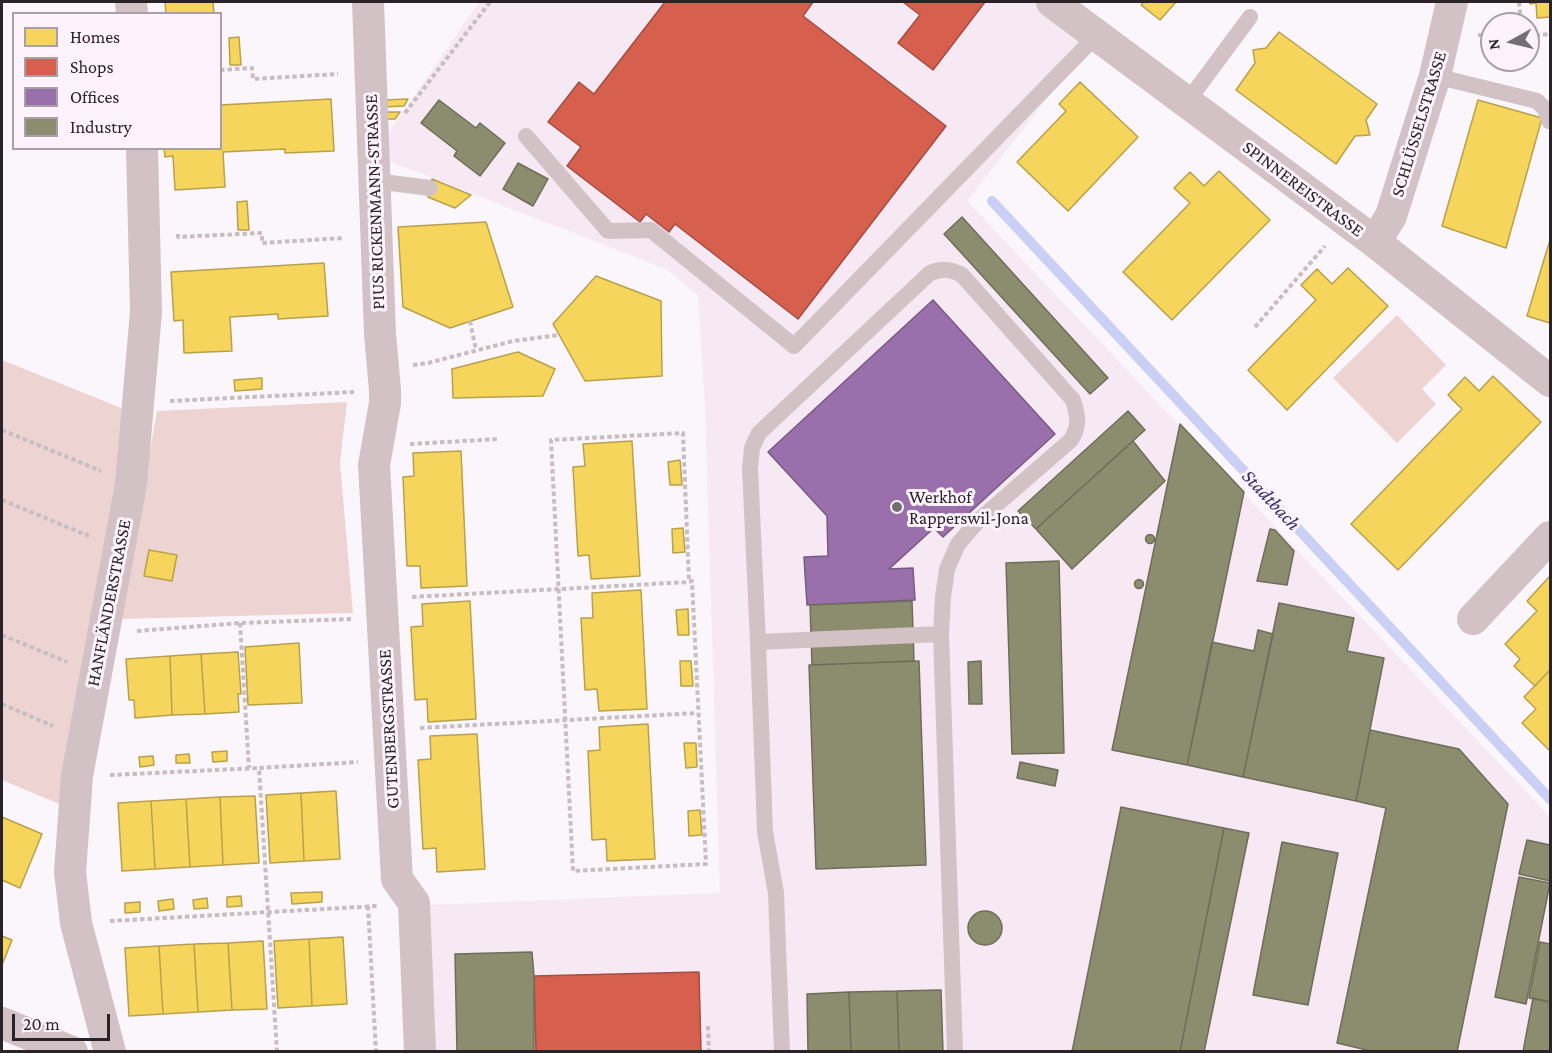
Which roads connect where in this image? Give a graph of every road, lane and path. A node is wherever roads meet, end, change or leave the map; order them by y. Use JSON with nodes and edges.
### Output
{"nodes":[{"id":1,"x":368,"y":2,"type":"edge"},
{"id":2,"x":490,"y":2,"type":"edge"},
{"id":3,"x":1052,"y":2,"type":"edge"},
{"id":4,"x":1452,"y":2,"type":"edge"},
{"id":5,"x":1250,"y":17,"type":"dead end"},
{"id":6,"x":1097,"y":35,"type":"junction"},
{"id":7,"x":222,"y":70,"type":"edge"},
{"id":8,"x":370,"y":72,"type":"junction"},
{"id":9,"x":1435,"y":76,"type":"junction"},
{"id":10,"x":1187,"y":102,"type":"junction"},
{"id":11,"x":1549,"y":121,"type":"edge"},
{"id":12,"x":526,"y":136,"type":"dead end"},
{"id":13,"x":142,"y":150,"type":"edge"},
{"id":14,"x":374,"y":168,"type":"junction"},
{"id":15,"x":430,"y":188,"type":"dead end"},
{"id":16,"x":145,"y":225,"type":"junction"},
{"id":17,"x":377,"y":236,"type":"junction"},
{"id":18,"x":1375,"y":242,"type":"junction"},
{"id":19,"x":1325,"y":246,"type":"dead end"},
{"id":20,"x":470,"y":321,"type":"dead end"},
{"id":21,"x":1255,"y":327,"type":"dead end"},
{"id":22,"x":559,"y":335,"type":"dead end"},
{"id":23,"x":476,"y":350,"type":"junction"},
{"id":24,"x":1551,"y":381,"type":"edge"},
{"id":25,"x":384,"y":388,"type":"junction"},
{"id":26,"x":139,"y":403,"type":"junction"},
{"id":27,"x":2,"y":430,"type":"edge"},
{"id":28,"x":499,"y":439,"type":"dead end"},
{"id":29,"x":377,"y":446,"type":"junction"},
{"id":30,"x":131,"y":484,"type":"junction"},
{"id":31,"x":2,"y":500,"type":"edge"},
{"id":32,"x":1551,"y":537,"type":"edge"},
{"id":33,"x":120,"y":549,"type":"junction"},
{"id":34,"x":688,"y":582,"type":"junction"},
{"id":35,"x":558,"y":589,"type":"junction"},
{"id":36,"x":382,"y":609,"type":"junction"},
{"id":37,"x":1473,"y":619,"type":"dead end"},
{"id":38,"x":240,"y":623,"type":"junction"},
{"id":39,"x":104,"y":633,"type":"junction"},
{"id":40,"x":941,"y":634,"type":"junction"},
{"id":41,"x":2,"y":635,"type":"edge"},
{"id":42,"x":758,"y":642,"type":"junction"},
{"id":43,"x":96,"y":674,"type":"junction"},
{"id":44,"x":2,"y":704,"type":"edge"},
{"id":45,"x":698,"y":713,"type":"junction"},
{"id":46,"x":565,"y":721,"type":"junction"},
{"id":47,"x":390,"y":730,"type":"junction"},
{"id":48,"x":83,"y":738,"type":"junction"},
{"id":49,"x":391,"y":760,"type":"junction"},
{"id":50,"x":249,"y":768,"type":"junction"},
{"id":51,"x":259,"y":768,"type":"junction"},
{"id":52,"x":77,"y":776,"type":"junction"},
{"id":53,"x":414,"y":903,"type":"junction"},
{"id":54,"x":368,"y":906,"type":"junction"},
{"id":55,"x":268,"y":911,"type":"junction"},
{"id":56,"x":76,"y":924,"type":"junction"},
{"id":57,"x":2,"y":1023,"type":"edge"},
{"id":58,"x":708,"y":1026,"type":"dead end"},
{"id":59,"x":72,"y":1052,"type":"edge"},
{"id":60,"x":110,"y":1052,"type":"edge"},
{"id":61,"x":277,"y":1052,"type":"edge"},
{"id":62,"x":376,"y":1052,"type":"edge"},
{"id":63,"x":420,"y":1052,"type":"edge"},
{"id":64,"x":709,"y":1052,"type":"edge"},
{"id":65,"x":782,"y":1052,"type":"edge"},
{"id":66,"x":955,"y":1052,"type":"edge"}],
"edges":[{"from":1,"to":8,"type":"street","name":"PIUS RICKENMANN-STRASSE"},
{"from":2,"to":14,"type":"path"},
{"from":3,"to":6,"type":"street","name":"SPINNEREISTRASSE"},
{"from":4,"to":9,"type":"street","name":"SCHLÜSSELSTRASSE"},
{"from":5,"to":10,"type":"lane"},
{"from":6,"to":10,"type":"street","name":"SPINNEREISTRASSE"},
{"from":6,"to":12,"type":"lane"},
{"from":7,"to":8,"type":"path"},
{"from":8,"to":14,"type":"street","name":"PIUS RICKENMANN-STRASSE"},
{"from":9,"to":11,"type":"lane"},
{"from":9,"to":18,"type":"street","name":"SCHLÜSSELSTRASSE"},
{"from":10,"to":18,"type":"street","name":"SPINNEREISTRASSE"},
{"from":13,"to":16,"type":"street","name":"HANFLÄNDERSTRASSE"},
{"from":14,"to":15,"type":"lane"},
{"from":14,"to":17,"type":"street","name":"PIUS RICKENMANN-STRASSE"},
{"from":16,"to":17,"type":"path"},
{"from":16,"to":26,"type":"street","name":"HANFLÄNDERSTRASSE"},
{"from":17,"to":25,"type":"street","name":"PIUS RICKENMANN-STRASSE"},
{"from":18,"to":24,"type":"street","name":"SPINNEREISTRASSE"},
{"from":19,"to":21,"type":"path"},
{"from":20,"to":23,"type":"path"},
{"from":22,"to":23,"type":"path"},
{"from":23,"to":25,"type":"path"},
{"from":25,"to":26,"type":"path"},
{"from":25,"to":29,"type":"street","name":"GUTENBERGSTRASSE"},
{"from":26,"to":30,"type":"street","name":"HANFLÄNDERSTRASSE"},
{"from":27,"to":30,"type":"path"},
{"from":28,"to":29,"type":"path"},
{"from":29,"to":36,"type":"street","name":"GUTENBERGSTRASSE"},
{"from":30,"to":33,"type":"street","name":"HANFLÄNDERSTRASSE"},
{"from":31,"to":33,"type":"path"},
{"from":32,"to":37,"type":"street"},
{"from":33,"to":39,"type":"street","name":"HANFLÄNDERSTRASSE"},
{"from":34,"to":35,"type":"path"},
{"from":34,"to":35,"type":"path"},
{"from":34,"to":45,"type":"path"},
{"from":35,"to":36,"type":"path"},
{"from":35,"to":46,"type":"path"},
{"from":36,"to":38,"type":"path"},
{"from":36,"to":47,"type":"street","name":"GUTENBERGSTRASSE"},
{"from":38,"to":39,"type":"path"},
{"from":38,"to":50,"type":"path"},
{"from":39,"to":43,"type":"street","name":"HANFLÄNDERSTRASSE"},
{"from":40,"to":42,"type":"lane"},
{"from":40,"to":42,"type":"lane"},
{"from":40,"to":66,"type":"lane"},
{"from":41,"to":43,"type":"path"},
{"from":42,"to":65,"type":"lane"},
{"from":43,"to":48,"type":"street","name":"HANFLÄNDERSTRASSE"},
{"from":44,"to":48,"type":"path"},
{"from":45,"to":46,"type":"path"},
{"from":45,"to":46,"type":"path"},
{"from":46,"to":47,"type":"path"},
{"from":47,"to":49,"type":"street","name":"GUTENBERGSTRASSE"},
{"from":48,"to":52,"type":"street","name":"HANFLÄNDERSTRASSE"},
{"from":49,"to":51,"type":"path"},
{"from":49,"to":53,"type":"street","name":"GUTENBERGSTRASSE"},
{"from":50,"to":51,"type":"path"},
{"from":50,"to":52,"type":"path"},
{"from":51,"to":55,"type":"path"},
{"from":52,"to":56,"type":"street","name":"HANFLÄNDERSTRASSE"},
{"from":53,"to":54,"type":"path"},
{"from":53,"to":63,"type":"street"},
{"from":54,"to":55,"type":"path"},
{"from":54,"to":62,"type":"path"},
{"from":55,"to":56,"type":"path"},
{"from":55,"to":61,"type":"path"},
{"from":56,"to":60,"type":"street","name":"HANFLÄNDERSTRASSE"},
{"from":57,"to":59,"type":"street"},
{"from":58,"to":64,"type":"path"}]}
